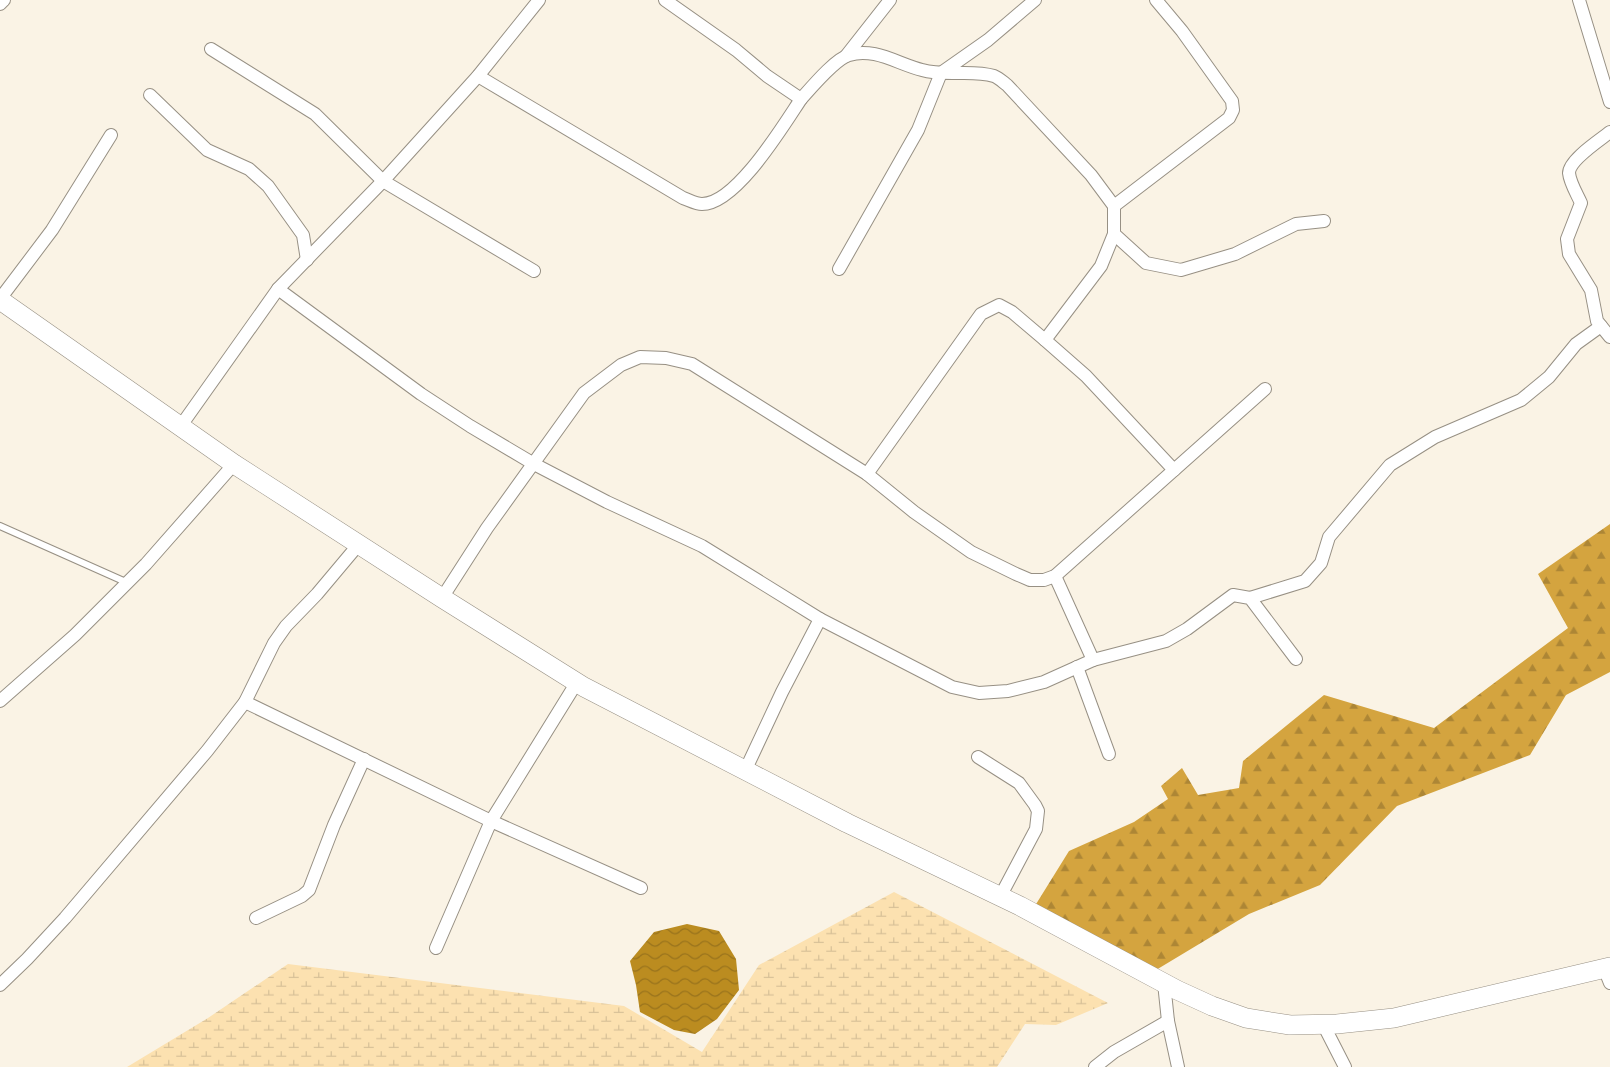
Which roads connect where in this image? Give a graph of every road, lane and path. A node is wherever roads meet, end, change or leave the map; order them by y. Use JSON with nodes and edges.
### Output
{"nodes":[{"id":1,"x":4,"y":0,"type":"edge"},
{"id":2,"x":539,"y":0,"type":"edge"},
{"id":3,"x":665,"y":0,"type":"edge"},
{"id":4,"x":890,"y":0,"type":"edge"},
{"id":5,"x":1035,"y":0,"type":"edge"},
{"id":6,"x":1156,"y":0,"type":"edge"},
{"id":7,"x":1579,"y":0,"type":"edge"},
{"id":8,"x":0,"y":4,"type":"edge"},
{"id":9,"x":211,"y":49,"type":"dead end"},
{"id":10,"x":846,"y":56,"type":"junction"},
{"id":11,"x":941,"y":73,"type":"junction"},
{"id":12,"x":478,"y":76,"type":"junction"},
{"id":13,"x":150,"y":95,"type":"dead end"},
{"id":14,"x":801,"y":99,"type":"junction"},
{"id":15,"x":1610,"y":102,"type":"edge"},
{"id":16,"x":1610,"y":132,"type":"edge"},
{"id":17,"x":111,"y":135,"type":"dead end"},
{"id":18,"x":383,"y":181,"type":"junction"},
{"id":19,"x":1114,"y":206,"type":"junction"},
{"id":20,"x":1324,"y":221,"type":"dead end"},
{"id":21,"x":1114,"y":234,"type":"junction"},
{"id":22,"x":307,"y":260,"type":"junction"},
{"id":23,"x":839,"y":269,"type":"dead end"},
{"id":24,"x":534,"y":271,"type":"dead end"},
{"id":25,"x":278,"y":289,"type":"junction"},
{"id":26,"x":0,"y":300,"type":"edge"},
{"id":27,"x":1601,"y":326,"type":"junction"},
{"id":28,"x":1610,"y":338,"type":"edge"},
{"id":29,"x":1045,"y":340,"type":"junction"},
{"id":30,"x":1264,"y":389,"type":"dead end"},
{"id":31,"x":180,"y":427,"type":"junction"},
{"id":32,"x":234,"y":464,"type":"junction"},
{"id":33,"x":534,"y":464,"type":"junction"},
{"id":34,"x":1174,"y":470,"type":"junction"},
{"id":35,"x":867,"y":474,"type":"junction"},
{"id":36,"x":0,"y":526,"type":"edge"},
{"id":37,"x":359,"y":544,"type":"junction"},
{"id":38,"x":1055,"y":576,"type":"junction"},
{"id":39,"x":128,"y":583,"type":"junction"},
{"id":40,"x":442,"y":598,"type":"junction"},
{"id":41,"x":1250,"y":598,"type":"junction"},
{"id":42,"x":820,"y":619,"type":"junction"},
{"id":43,"x":1296,"y":659,"type":"dead end"},
{"id":44,"x":1093,"y":660,"type":"junction"},
{"id":45,"x":1077,"y":667,"type":"junction"},
{"id":46,"x":577,"y":682,"type":"junction"},
{"id":47,"x":0,"y":700,"type":"edge"},
{"id":48,"x":245,"y":702,"type":"junction"},
{"id":49,"x":1109,"y":754,"type":"dead end"},
{"id":50,"x":978,"y":757,"type":"dead end"},
{"id":51,"x":364,"y":759,"type":"junction"},
{"id":52,"x":745,"y":770,"type":"junction"},
{"id":53,"x":491,"y":821,"type":"junction"},
{"id":54,"x":640,"y":888,"type":"dead end"},
{"id":55,"x":1000,"y":897,"type":"junction"},
{"id":56,"x":256,"y":918,"type":"dead end"},
{"id":57,"x":436,"y":948,"type":"dead end"},
{"id":58,"x":1608,"y":973,"type":"edge"},
{"id":59,"x":1164,"y":983,"type":"junction"},
{"id":60,"x":0,"y":984,"type":"edge"},
{"id":61,"x":1168,"y":1021,"type":"junction"},
{"id":62,"x":1323,"y":1024,"type":"junction"},
{"id":63,"x":1095,"y":1067,"type":"edge"},
{"id":64,"x":1178,"y":1067,"type":"edge"},
{"id":65,"x":1345,"y":1067,"type":"edge"}],
"edges":[{"from":1,"to":8,"type":"street"},
{"from":2,"to":12,"type":"street"},
{"from":3,"to":14,"type":"street"},
{"from":4,"to":10,"type":"street"},
{"from":5,"to":11,"type":"street"},
{"from":6,"to":19,"type":"street"},
{"from":7,"to":15,"type":"street"},
{"from":9,"to":18,"type":"street"},
{"from":10,"to":11,"type":"street"},
{"from":10,"to":14,"type":"street"},
{"from":11,"to":19,"type":"street"},
{"from":11,"to":23,"type":"street"},
{"from":12,"to":14,"type":"street"},
{"from":12,"to":18,"type":"street"},
{"from":13,"to":22,"type":"street"},
{"from":16,"to":27,"type":"street"},
{"from":17,"to":26,"type":"street"},
{"from":18,"to":22,"type":"street"},
{"from":18,"to":24,"type":"street"},
{"from":19,"to":21,"type":"street"},
{"from":20,"to":21,"type":"street"},
{"from":21,"to":29,"type":"street"},
{"from":22,"to":25,"type":"street"},
{"from":25,"to":31,"type":"street"},
{"from":25,"to":33,"type":"street"},
{"from":26,"to":31,"type":"street"},
{"from":27,"to":28,"type":"street"},
{"from":27,"to":41,"type":"street"},
{"from":29,"to":34,"type":"street"},
{"from":29,"to":35,"type":"street"},
{"from":30,"to":34,"type":"street"},
{"from":31,"to":32,"type":"street"},
{"from":32,"to":37,"type":"street"},
{"from":32,"to":39,"type":"street"},
{"from":33,"to":35,"type":"street"},
{"from":33,"to":40,"type":"street"},
{"from":33,"to":42,"type":"street"},
{"from":34,"to":38,"type":"street"},
{"from":35,"to":38,"type":"street"},
{"from":36,"to":39,"type":"lane"},
{"from":37,"to":40,"type":"street"},
{"from":37,"to":48,"type":"street"},
{"from":38,"to":44,"type":"street"},
{"from":39,"to":47,"type":"street"},
{"from":40,"to":46,"type":"street"},
{"from":41,"to":43,"type":"street"},
{"from":41,"to":44,"type":"street"},
{"from":42,"to":45,"type":"street"},
{"from":42,"to":52,"type":"street"},
{"from":44,"to":45,"type":"street"},
{"from":45,"to":49,"type":"street"},
{"from":46,"to":52,"type":"street"},
{"from":46,"to":53,"type":"street"},
{"from":48,"to":51,"type":"street"},
{"from":48,"to":60,"type":"street"},
{"from":50,"to":55,"type":"street"},
{"from":51,"to":53,"type":"street"},
{"from":51,"to":56,"type":"street"},
{"from":52,"to":55,"type":"street"},
{"from":53,"to":54,"type":"street"},
{"from":53,"to":57,"type":"street"},
{"from":55,"to":59,"type":"street"},
{"from":58,"to":62,"type":"street"},
{"from":59,"to":61,"type":"street"},
{"from":59,"to":62,"type":"street"},
{"from":61,"to":63,"type":"street"},
{"from":61,"to":64,"type":"street"},
{"from":62,"to":65,"type":"street"}]}
